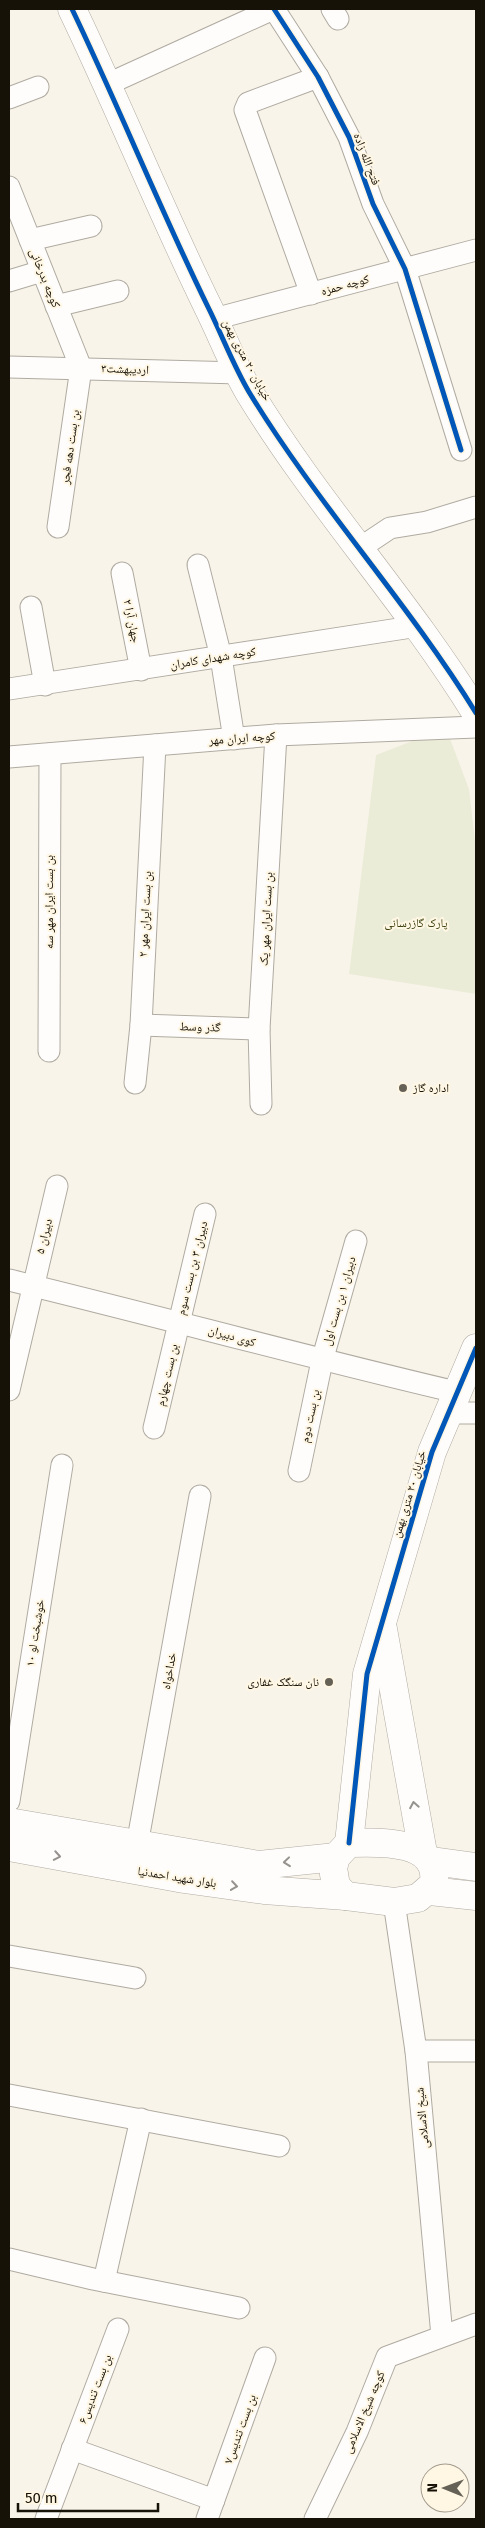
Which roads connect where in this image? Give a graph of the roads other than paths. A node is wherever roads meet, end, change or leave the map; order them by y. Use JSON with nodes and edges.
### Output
{"nodes":[{"id":1,"x":72,"y":9,"type":"edge"},
{"id":2,"x":273,"y":9,"type":"edge"},
{"id":3,"x":318,"y":77,"type":"junction"},
{"id":4,"x":108,"y":84,"type":"junction"},
{"id":5,"x":38,"y":86,"type":"dead end"},
{"id":6,"x":9,"y":98,"type":"edge"},
{"id":7,"x":10,"y":196,"type":"edge"},
{"id":8,"x":91,"y":226,"type":"dead end"},
{"id":9,"x":30,"y":240,"type":"junction"},
{"id":10,"x":476,"y":250,"type":"edge"},
{"id":11,"x":405,"y":269,"type":"junction"},
{"id":12,"x":42,"y":271,"type":"junction"},
{"id":13,"x":9,"y":281,"type":"edge"},
{"id":14,"x":118,"y":291,"type":"dead end"},
{"id":15,"x":310,"y":294,"type":"junction"},
{"id":16,"x":56,"y":306,"type":"junction"},
{"id":17,"x":214,"y":319,"type":"junction"},
{"id":18,"x":9,"y":367,"type":"edge"},
{"id":19,"x":81,"y":368,"type":"junction"},
{"id":20,"x":240,"y":373,"type":"junction"},
{"id":21,"x":461,"y":450,"type":"dead end"},
{"id":22,"x":476,"y":507,"type":"edge"},
{"id":23,"x":58,"y":527,"type":"dead end"},
{"id":24,"x":360,"y":548,"type":"junction"},
{"id":25,"x":198,"y":565,"type":"dead end"},
{"id":26,"x":122,"y":573,"type":"dead end"},
{"id":27,"x":31,"y":607,"type":"dead end"},
{"id":28,"x":418,"y":626,"type":"junction"},
{"id":29,"x":221,"y":657,"type":"junction"},
{"id":30,"x":142,"y":670,"type":"junction"},
{"id":31,"x":45,"y":684,"type":"junction"},
{"id":32,"x":9,"y":689,"type":"edge"},
{"id":33,"x":476,"y":712,"type":"edge"},
{"id":34,"x":476,"y":726,"type":"edge"},
{"id":35,"x":276,"y":736,"type":"junction"},
{"id":36,"x":234,"y":739,"type":"junction"},
{"id":37,"x":155,"y":745,"type":"junction"},
{"id":38,"x":50,"y":754,"type":"junction"},
{"id":39,"x":9,"y":757,"type":"edge"},
{"id":40,"x":141,"y":1025,"type":"junction"},
{"id":41,"x":259,"y":1029,"type":"junction"},
{"id":42,"x":49,"y":1051,"type":"dead end"},
{"id":43,"x":135,"y":1083,"type":"dead end"},
{"id":44,"x":261,"y":1104,"type":"dead end"},
{"id":45,"x":57,"y":1186,"type":"dead end"},
{"id":46,"x":205,"y":1214,"type":"dead end"},
{"id":47,"x":356,"y":1241,"type":"dead end"},
{"id":48,"x":9,"y":1280,"type":"edge"},
{"id":49,"x":32,"y":1285,"type":"junction"},
{"id":50,"x":179,"y":1321,"type":"junction"},
{"id":51,"x":476,"y":1348,"type":"edge"},
{"id":52,"x":322,"y":1361,"type":"junction"},
{"id":53,"x":9,"y":1390,"type":"edge"},
{"id":54,"x":452,"y":1403,"type":"junction"},
{"id":55,"x":476,"y":1413,"type":"edge"},
{"id":56,"x":154,"y":1428,"type":"dead end"},
{"id":57,"x":62,"y":1465,"type":"dead end"},
{"id":58,"x":299,"y":1471,"type":"dead end"},
{"id":59,"x":200,"y":1496,"type":"dead end"},
{"id":60,"x":382,"y":1622,"type":"junction"},
{"id":61,"x":9,"y":1801,"type":"edge"},
{"id":62,"x":9,"y":1822,"type":"edge"},
{"id":63,"x":137,"y":1845,"type":"junction"},
{"id":64,"x":9,"y":1847,"type":"edge"},
{"id":65,"x":342,"y":1850,"type":"junction"},
{"id":66,"x":427,"y":1857,"type":"junction"},
{"id":67,"x":476,"y":1867,"type":"edge"},
{"id":68,"x":430,"y":1891,"type":"junction"},
{"id":69,"x":346,"y":1896,"type":"junction"},
{"id":70,"x":476,"y":1896,"type":"edge"},
{"id":71,"x":394,"y":1902,"type":"junction"},
{"id":72,"x":9,"y":1956,"type":"edge"},
{"id":73,"x":135,"y":1978,"type":"dead end"},
{"id":74,"x":476,"y":2051,"type":"edge"},
{"id":75,"x":416,"y":2052,"type":"junction"},
{"id":76,"x":9,"y":2095,"type":"edge"},
{"id":77,"x":141,"y":2120,"type":"junction"},
{"id":78,"x":279,"y":2146,"type":"dead end"},
{"id":79,"x":9,"y":2259,"type":"edge"},
{"id":80,"x":104,"y":2281,"type":"junction"},
{"id":81,"x":239,"y":2308,"type":"dead end"},
{"id":82,"x":476,"y":2324,"type":"edge"},
{"id":83,"x":118,"y":2328,"type":"dead end"},
{"id":84,"x":442,"y":2336,"type":"junction"},
{"id":85,"x":266,"y":2358,"type":"dead end"},
{"id":86,"x":72,"y":2449,"type":"junction"},
{"id":87,"x":211,"y":2509,"type":"edge"},
{"id":88,"x":46,"y":2519,"type":"edge"},
{"id":89,"x":315,"y":2519,"type":"edge"}],
"edges":[{"from":1,"to":4,"type":"street","name":"خیابان ۲۰ متری بهمن"},
{"from":2,"to":3,"type":"street","name":"فتح الله زاده"},
{"from":2,"to":4,"type":"street"},
{"from":3,"to":11,"type":"street","name":"فتح الله زاده"},
{"from":3,"to":15,"type":"street"},
{"from":4,"to":17,"type":"street","name":"خیابان ۲۰ متری بهمن"},
{"from":5,"to":6,"type":"street"},
{"from":7,"to":9,"type":"street","name":"کوچه بدرخانی"},
{"from":8,"to":9,"type":"street"},
{"from":9,"to":12,"type":"street","name":"کوچه بدرخانی"},
{"from":10,"to":11,"type":"street","name":"کوچه حمزه"},
{"from":11,"to":15,"type":"street","name":"کوچه حمزه"},
{"from":11,"to":21,"type":"street","name":"فتح الله زاده"},
{"from":12,"to":13,"type":"street"},
{"from":12,"to":16,"type":"street","name":"کوچه بدرخانی"},
{"from":14,"to":16,"type":"street"},
{"from":15,"to":17,"type":"street","name":"کوچه حمزه"},
{"from":16,"to":19,"type":"street","name":"کوچه بدرخانی"},
{"from":17,"to":20,"type":"street","name":"خیابان ۲۰ متری بهمن"},
{"from":18,"to":19,"type":"street","name":"اردیبهشت۳"},
{"from":19,"to":20,"type":"street","name":"اردیبهشت۳"},
{"from":19,"to":23,"type":"street","name":"بن بست دهه فجر"},
{"from":20,"to":24,"type":"street","name":"خیابان ۲۰ متری بهمن"},
{"from":22,"to":24,"type":"street"},
{"from":24,"to":28,"type":"street","name":"خیابان ۲۰ متری بهمن"},
{"from":25,"to":29,"type":"street"},
{"from":26,"to":30,"type":"street","name":"جهان آرا ۲"},
{"from":27,"to":31,"type":"street"},
{"from":28,"to":29,"type":"street","name":"کوچه شهدای کامران"},
{"from":28,"to":33,"type":"street","name":"خیابان ۲۰ متری بهمن"},
{"from":29,"to":30,"type":"street","name":"کوچه شهدای کامران"},
{"from":29,"to":36,"type":"street"},
{"from":30,"to":31,"type":"street","name":"کوچه شهدای کامران"},
{"from":31,"to":32,"type":"street","name":"کوچه شهدای کامران"},
{"from":34,"to":35,"type":"street","name":"کوچه ایران مهر"},
{"from":35,"to":36,"type":"street","name":"کوچه ایران مهر"},
{"from":35,"to":41,"type":"street","name":"بن بست ایران مهر یک"},
{"from":36,"to":37,"type":"street","name":"کوچه ایران مهر"},
{"from":37,"to":38,"type":"street","name":"کوچه ایران مهر"},
{"from":37,"to":40,"type":"street","name":"۲ بن بست ایران مهر"},
{"from":38,"to":39,"type":"street","name":"کوچه ایران مهر"},
{"from":38,"to":42,"type":"street","name":"بن بست ایران مهر سه"},
{"from":40,"to":41,"type":"street","name":"گذر وسط"},
{"from":40,"to":43,"type":"street","name":"۲ بن بست ایران مهر"},
{"from":41,"to":44,"type":"street","name":"بن بست ایران مهر یک"},
{"from":45,"to":49,"type":"street","name":"دبیران ۵"},
{"from":46,"to":50,"type":"street","name":"دبیران ۳ بن بست سوم"},
{"from":47,"to":52,"type":"street","name":"دبیران ۱ بن بست اول"},
{"from":48,"to":49,"type":"street","name":"کوی دبیران"},
{"from":49,"to":50,"type":"street","name":"کوی دبیران"},
{"from":49,"to":53,"type":"street","name":"دبیران ۵"},
{"from":50,"to":52,"type":"street","name":"کوی دبیران"},
{"from":50,"to":56,"type":"street","name":"بن بست چهارم"},
{"from":51,"to":54,"type":"street","name":"خیابان ۲۰ متری بهمن"},
{"from":52,"to":54,"type":"street","name":"کوی دبیران"},
{"from":52,"to":58,"type":"street","name":"بن بست دوم"},
{"from":54,"to":55,"type":"street","name":"کوی دبیران"},
{"from":54,"to":60,"type":"street","name":"خیابان ۲۰ متری بهمن"},
{"from":57,"to":61,"type":"street","name":"خوشبخت لو ۱۰"},
{"from":59,"to":63,"type":"street","name":"خداخواه"},
{"from":60,"to":65,"type":"street"},
{"from":66,"to":60,"type":"street","name":"خیابان ۲۰ متری بهمن","one_way":true},
{"from":62,"to":63,"type":"street","name":"بلوار شهید احمدنیا"},
{"from":65,"to":63,"type":"street","name":"بلوار شهید احمدنیا","one_way":true},
{"from":64,"to":69,"type":"street","name":"بلوار شهید احمدنیا","one_way":true},
{"from":65,"to":66,"type":"street","name":"بلوار شهید احمدنیا"},
{"from":65,"to":69,"type":"street"},
{"from":66,"to":67,"type":"street"},
{"from":66,"to":68,"type":"street","name":"خیابان ۲۰ متری بهمن"},
{"from":68,"to":70,"type":"street"},
{"from":68,"to":71,"type":"street","name":"بلوار شهید احمدنیا"},
{"from":69,"to":71,"type":"street","name":"بلوار شهید احمدنیا"},
{"from":71,"to":75,"type":"street","name":"شیخ الاسلامی"},
{"from":72,"to":73,"type":"street"},
{"from":74,"to":75,"type":"street"},
{"from":75,"to":84,"type":"street","name":"شیخ الاسلامی"},
{"from":76,"to":77,"type":"street"},
{"from":77,"to":78,"type":"street"},
{"from":77,"to":80,"type":"street"},
{"from":79,"to":80,"type":"street"},
{"from":80,"to":81,"type":"street"},
{"from":82,"to":84,"type":"street","name":"کوچه شیخ الاسلامی"},
{"from":83,"to":86,"type":"street","name":"بن بست تندیس۶"},
{"from":84,"to":89,"type":"street","name":"کوچه شیخ الاسلامی"},
{"from":85,"to":87,"type":"street","name":"بن بست تندیس۷"},
{"from":86,"to":87,"type":"street"},
{"from":86,"to":88,"type":"street","name":"بن بست تندیس۶"}]}
